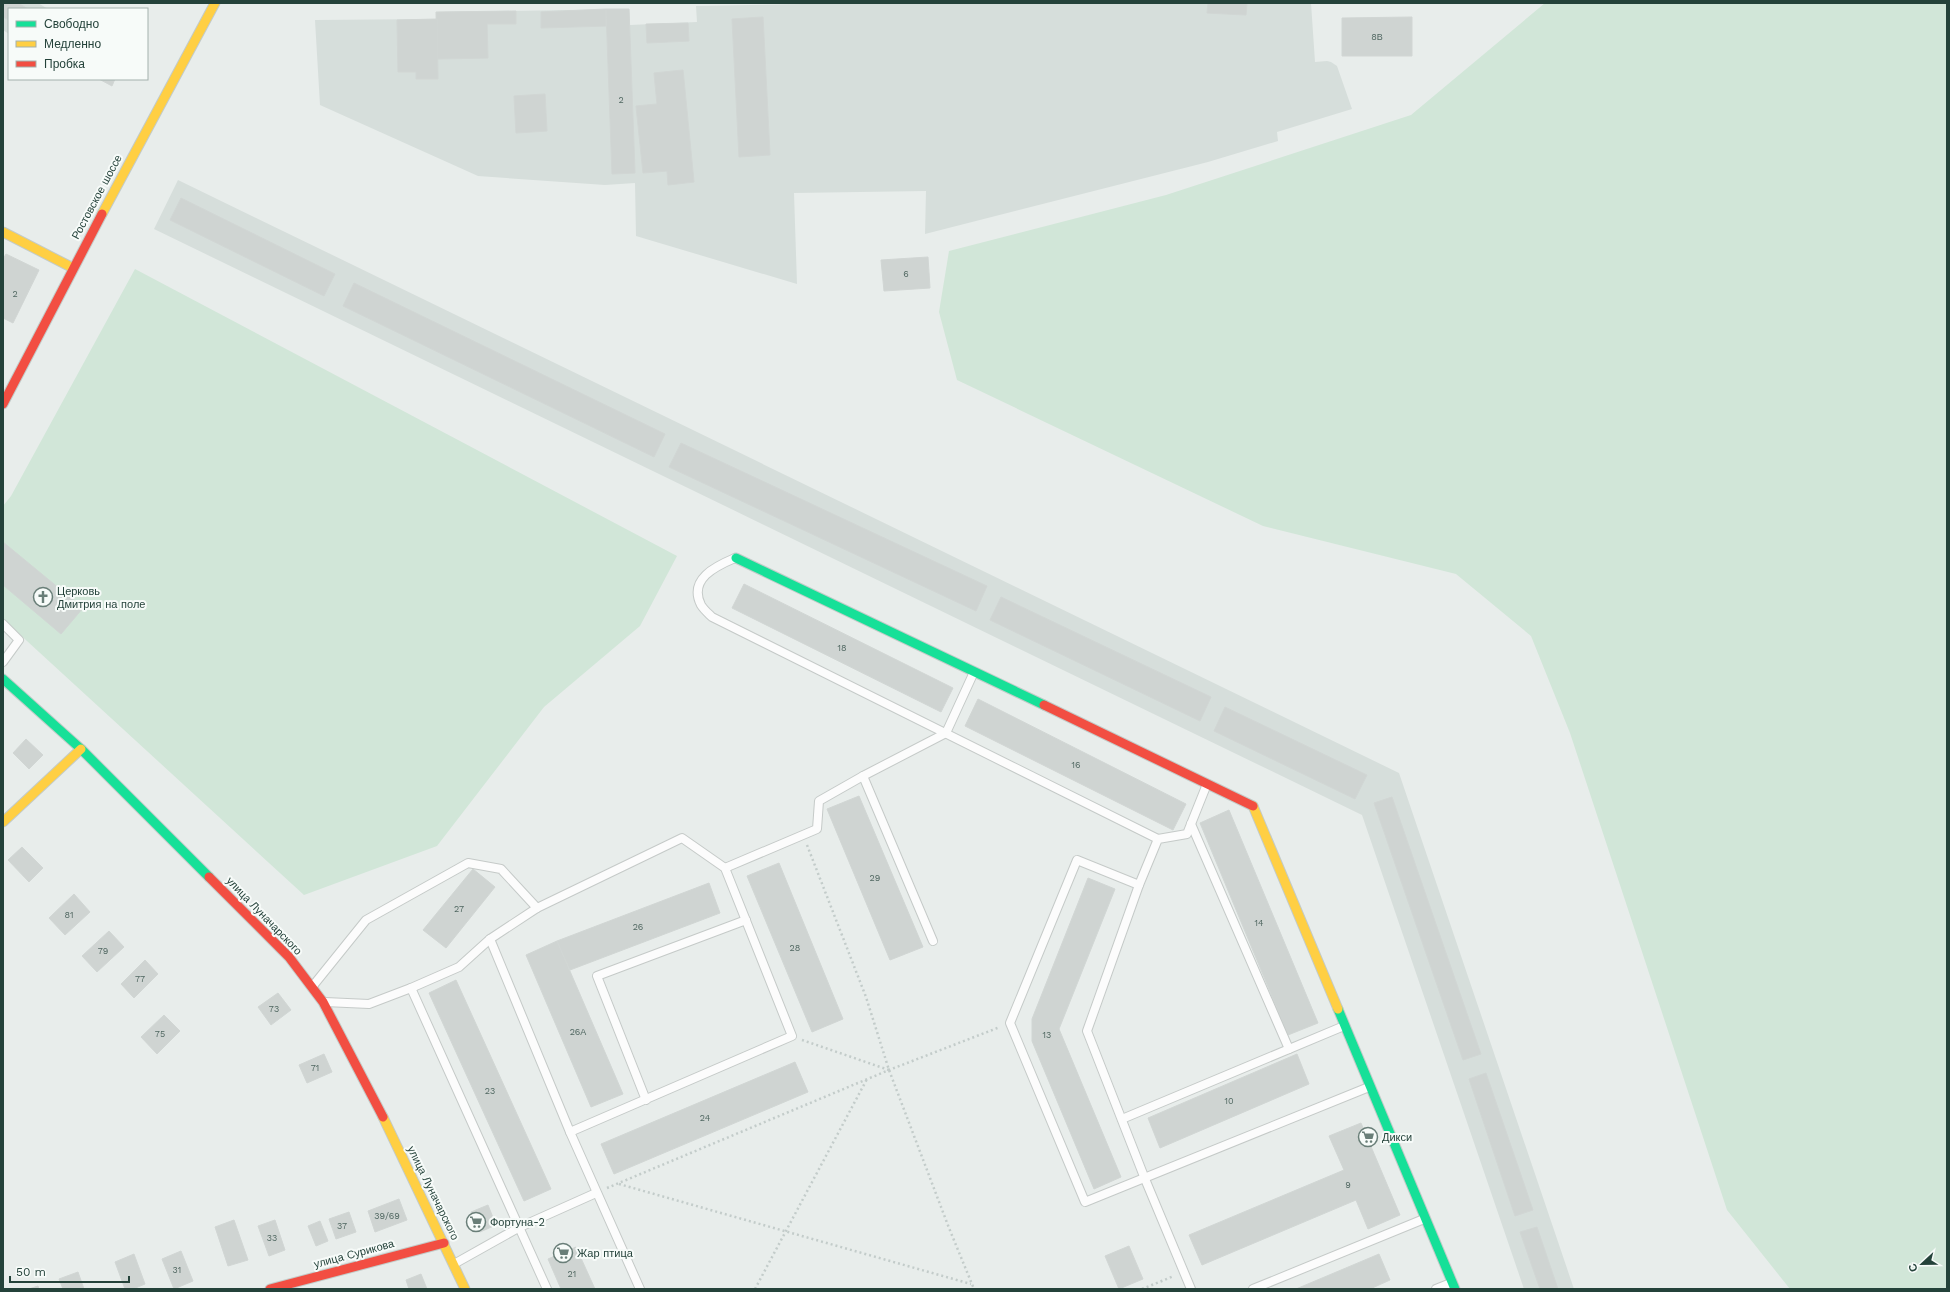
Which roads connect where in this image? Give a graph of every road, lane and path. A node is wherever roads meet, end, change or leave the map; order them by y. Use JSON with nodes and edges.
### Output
{"nodes":[{"id":1,"x":215,"y":3,"type":"edge"},
{"id":2,"x":3,"y":232,"type":"edge"},
{"id":3,"x":73,"y":268,"type":"junction"},
{"id":4,"x":3,"y":404,"type":"edge"},
{"id":5,"x":736,"y":558,"type":"joint"},
{"id":6,"x":3,"y":624,"type":"edge"},
{"id":7,"x":3,"y":662,"type":"edge"},
{"id":8,"x":974,"y":671,"type":"junction"},
{"id":9,"x":3,"y":679,"type":"edge"},
{"id":10,"x":946,"y":733,"type":"junction"},
{"id":11,"x":81,"y":749,"type":"junction"},
{"id":12,"x":863,"y":776,"type":"junction"},
{"id":13,"x":1208,"y":782,"type":"junction"},
{"id":14,"x":3,"y":822,"type":"edge"},
{"id":15,"x":1191,"y":824,"type":"junction"},
{"id":16,"x":803,"y":835,"type":"junction"},
{"id":17,"x":1158,"y":839,"type":"junction"},
{"id":18,"x":725,"y":868,"type":"junction"},
{"id":19,"x":1139,"y":885,"type":"junction"},
{"id":20,"x":538,"y":908,"type":"junction"},
{"id":21,"x":746,"y":920,"type":"junction"},
{"id":22,"x":490,"y":939,"type":"junction"},
{"id":23,"x":933,"y":941,"type":"dead end"},
{"id":24,"x":312,"y":987,"type":"junction"},
{"id":25,"x":411,"y":988,"type":"junction"},
{"id":26,"x":323,"y":1002,"type":"junction"},
{"id":27,"x":1010,"y":1023,"type":"junction"},
{"id":28,"x":1345,"y":1026,"type":"junction"},
{"id":29,"x":792,"y":1036,"type":"junction"},
{"id":30,"x":1289,"y":1049,"type":"junction"},
{"id":31,"x":889,"y":1070,"type":"junction"},
{"id":32,"x":868,"y":1079,"type":"junction"},
{"id":33,"x":1370,"y":1087,"type":"junction"},
{"id":34,"x":646,"y":1100,"type":"junction"},
{"id":35,"x":1122,"y":1119,"type":"junction"},
{"id":36,"x":570,"y":1132,"type":"junction"},
{"id":37,"x":1145,"y":1178,"type":"junction"},
{"id":38,"x":618,"y":1184,"type":"junction"},
{"id":39,"x":596,"y":1193,"type":"junction"},
{"id":40,"x":1426,"y":1219,"type":"junction"},
{"id":41,"x":520,"y":1227,"type":"junction"},
{"id":42,"x":785,"y":1231,"type":"junction"},
{"id":43,"x":444,"y":1243,"type":"junction"},
{"id":44,"x":454,"y":1264,"type":"junction"},
{"id":45,"x":1184,"y":1272,"type":"junction"},
{"id":46,"x":971,"y":1284,"type":"junction"},
{"id":47,"x":1453,"y":1286,"type":"edge"},
{"id":48,"x":270,"y":1289,"type":"edge"},
{"id":49,"x":465,"y":1289,"type":"edge"},
{"id":50,"x":547,"y":1289,"type":"edge"},
{"id":51,"x":640,"y":1289,"type":"edge"},
{"id":52,"x":755,"y":1289,"type":"edge"},
{"id":53,"x":974,"y":1289,"type":"edge"},
{"id":54,"x":1142,"y":1289,"type":"edge"},
{"id":55,"x":1191,"y":1289,"type":"edge"},
{"id":56,"x":1253,"y":1289,"type":"edge"},
{"id":57,"x":1436,"y":1289,"type":"edge"}],
"edges":[{"from":1,"to":3,"type":"street","name":"Ростовское шоссе"},
{"from":2,"to":3,"type":"street"},
{"from":3,"to":4,"type":"street","name":"Ростовское шоссе"},
{"from":5,"to":8,"type":"street"},
{"from":5,"to":10,"type":"lane"},
{"from":6,"to":7,"type":"lane"},
{"from":8,"to":10,"type":"lane"},
{"from":8,"to":13,"type":"street"},
{"from":9,"to":11,"type":"street","name":"улица Луначарского"},
{"from":10,"to":12,"type":"lane"},
{"from":10,"to":17,"type":"lane"},
{"from":11,"to":14,"type":"street"},
{"from":11,"to":24,"type":"street","name":"улица Луначарского"},
{"from":12,"to":16,"type":"lane"},
{"from":12,"to":23,"type":"lane"},
{"from":13,"to":15,"type":"lane"},
{"from":13,"to":28,"type":"street"},
{"from":15,"to":17,"type":"lane"},
{"from":15,"to":30,"type":"lane"},
{"from":16,"to":18,"type":"lane"},
{"from":16,"to":31,"type":"path"},
{"from":17,"to":19,"type":"lane"},
{"from":18,"to":20,"type":"lane"},
{"from":18,"to":21,"type":"lane"},
{"from":19,"to":27,"type":"lane"},
{"from":19,"to":35,"type":"lane"},
{"from":20,"to":22,"type":"lane"},
{"from":20,"to":24,"type":"lane"},
{"from":21,"to":29,"type":"lane"},
{"from":21,"to":34,"type":"lane"},
{"from":22,"to":25,"type":"lane"},
{"from":22,"to":36,"type":"lane"},
{"from":24,"to":26,"type":"street","name":"улица Луначарского"},
{"from":25,"to":26,"type":"lane"},
{"from":25,"to":41,"type":"lane"},
{"from":26,"to":43,"type":"street","name":"улица Луначарского"},
{"from":27,"to":31,"type":"path"},
{"from":27,"to":37,"type":"lane"},
{"from":28,"to":30,"type":"lane"},
{"from":28,"to":33,"type":"street"},
{"from":29,"to":31,"type":"path"},
{"from":29,"to":34,"type":"lane"},
{"from":30,"to":35,"type":"lane"},
{"from":31,"to":32,"type":"path"},
{"from":31,"to":46,"type":"path"},
{"from":32,"to":38,"type":"path"},
{"from":32,"to":42,"type":"path"},
{"from":33,"to":37,"type":"lane"},
{"from":33,"to":40,"type":"street"},
{"from":34,"to":36,"type":"lane"},
{"from":35,"to":37,"type":"lane"},
{"from":36,"to":39,"type":"lane"},
{"from":37,"to":45,"type":"lane"},
{"from":38,"to":39,"type":"path"},
{"from":38,"to":42,"type":"path"},
{"from":39,"to":41,"type":"lane"},
{"from":39,"to":51,"type":"lane"},
{"from":40,"to":47,"type":"street"},
{"from":40,"to":56,"type":"lane"},
{"from":41,"to":44,"type":"lane"},
{"from":41,"to":50,"type":"lane"},
{"from":42,"to":46,"type":"path"},
{"from":42,"to":52,"type":"path"},
{"from":43,"to":44,"type":"street","name":"улица Луначарского"},
{"from":43,"to":48,"type":"street","name":"улица Сурикова"},
{"from":44,"to":49,"type":"street","name":"улица Луначарского"},
{"from":45,"to":54,"type":"path"},
{"from":45,"to":55,"type":"lane"},
{"from":46,"to":53,"type":"path"},
{"from":47,"to":57,"type":"lane"}]}
